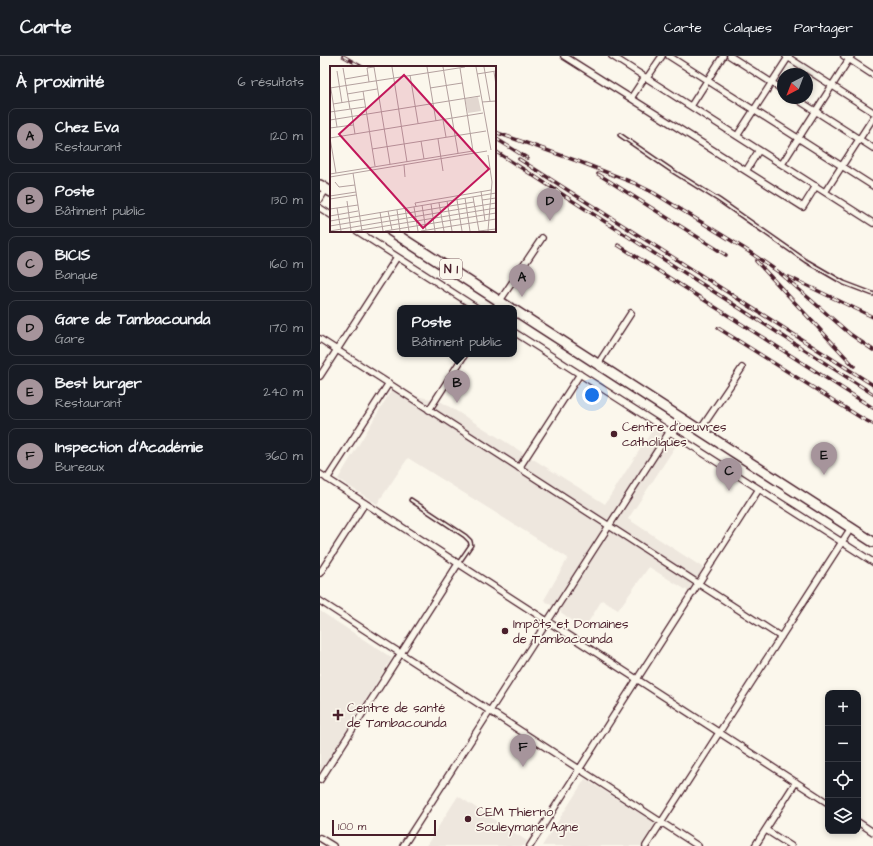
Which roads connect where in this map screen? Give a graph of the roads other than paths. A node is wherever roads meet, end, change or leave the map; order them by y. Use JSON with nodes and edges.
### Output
{"nodes":[{"id":1,"x":564,"y":56,"type":"edge"},
{"id":2,"x":612,"y":56,"type":"edge"},
{"id":3,"x":662,"y":56,"type":"edge"},
{"id":4,"x":669,"y":56,"type":"edge"},
{"id":5,"x":723,"y":56,"type":"edge"},
{"id":6,"x":730,"y":56,"type":"edge"},
{"id":7,"x":787,"y":56,"type":"edge"},
{"id":8,"x":848,"y":57,"type":"edge"},
{"id":9,"x":873,"y":75,"type":"edge"},
{"id":10,"x":646,"y":78,"type":"junction"},
{"id":11,"x":707,"y":80,"type":"junction"},
{"id":12,"x":771,"y":83,"type":"junction"},
{"id":13,"x":777,"y":86,"type":"edge"},
{"id":14,"x":832,"y":86,"type":"junction"},
{"id":15,"x":631,"y":98,"type":"junction"},
{"id":16,"x":805,"y":104,"type":"edge"},
{"id":17,"x":691,"y":106,"type":"junction"},
{"id":18,"x":754,"y":110,"type":"junction"},
{"id":19,"x":816,"y":111,"type":"junction"},
{"id":20,"x":873,"y":112,"type":"edge"},
{"id":21,"x":873,"y":118,"type":"edge"},
{"id":22,"x":620,"y":136,"type":"dead end"},
{"id":23,"x":737,"y":136,"type":"junction"},
{"id":24,"x":798,"y":138,"type":"junction"},
{"id":25,"x":859,"y":139,"type":"junction"},
{"id":26,"x":873,"y":148,"type":"edge"},
{"id":27,"x":759,"y":150,"type":"junction"},
{"id":28,"x":782,"y":164,"type":"junction"},
{"id":29,"x":842,"y":166,"type":"junction"},
{"id":30,"x":746,"y":171,"type":"junction"},
{"id":31,"x":816,"y":186,"type":"junction"},
{"id":32,"x":873,"y":186,"type":"edge"},
{"id":33,"x":326,"y":189,"type":"edge"},
{"id":34,"x":825,"y":192,"type":"junction"},
{"id":35,"x":320,"y":199,"type":"edge"},
{"id":36,"x":320,"y":208,"type":"edge"},
{"id":37,"x":330,"y":214,"type":"edge"},
{"id":38,"x":873,"y":222,"type":"edge"},
{"id":39,"x":359,"y":232,"type":"edge"},
{"id":40,"x":392,"y":232,"type":"edge"},
{"id":41,"x":542,"y":238,"type":"dead end"},
{"id":42,"x":397,"y":257,"type":"junction"},
{"id":43,"x":873,"y":294,"type":"edge"},
{"id":44,"x":497,"y":304,"type":"edge"},
{"id":45,"x":472,"y":305,"type":"edge"},
{"id":46,"x":517,"y":312,"type":"edge"},
{"id":47,"x":631,"y":313,"type":"dead end"},
{"id":48,"x":517,"y":334,"type":"edge"},
{"id":49,"x":320,"y":339,"type":"edge"},
{"id":50,"x":337,"y":350,"type":"junction"},
{"id":51,"x":463,"y":357,"type":"edge"},
{"id":52,"x":598,"y":364,"type":"junction"},
{"id":53,"x":742,"y":368,"type":"dead end"},
{"id":54,"x":580,"y":374,"type":"junction"},
{"id":55,"x":320,"y":376,"type":"edge"},
{"id":56,"x":388,"y":384,"type":"junction"},
{"id":57,"x":429,"y":410,"type":"junction"},
{"id":58,"x":700,"y":430,"type":"junction"},
{"id":59,"x":670,"y":432,"type":"junction"},
{"id":60,"x":519,"y":468,"type":"junction"},
{"id":61,"x":320,"y":474,"type":"edge"},
{"id":62,"x":327,"y":479,"type":"junction"},
{"id":63,"x":760,"y":489,"type":"junction"},
{"id":64,"x":411,"y":500,"type":"dead end"},
{"id":65,"x":365,"y":503,"type":"junction"},
{"id":66,"x":609,"y":526,"type":"junction"},
{"id":67,"x":851,"y":528,"type":"junction"},
{"id":68,"x":842,"y":542,"type":"junction"},
{"id":69,"x":873,"y":542,"type":"edge"},
{"id":70,"x":873,"y":562,"type":"edge"},
{"id":71,"x":458,"y":564,"type":"junction"},
{"id":72,"x":320,"y":574,"type":"edge"},
{"id":73,"x":699,"y":584,"type":"junction"},
{"id":74,"x":320,"y":601,"type":"edge"},
{"id":75,"x":548,"y":621,"type":"junction"},
{"id":76,"x":781,"y":637,"type":"junction"},
{"id":77,"x":401,"y":654,"type":"junction"},
{"id":78,"x":637,"y":679,"type":"junction"},
{"id":79,"x":490,"y":711,"type":"junction"},
{"id":80,"x":720,"y":733,"type":"junction"},
{"id":81,"x":580,"y":769,"type":"junction"},
{"id":82,"x":320,"y":780,"type":"edge"},
{"id":83,"x":796,"y":782,"type":"junction"},
{"id":84,"x":825,"y":801,"type":"edge"},
{"id":85,"x":662,"y":822,"type":"junction"},
{"id":86,"x":861,"y":824,"type":"edge"},
{"id":87,"x":766,"y":830,"type":"junction"},
{"id":88,"x":873,"y":832,"type":"edge"},
{"id":89,"x":320,"y":838,"type":"edge"},
{"id":90,"x":333,"y":846,"type":"edge"},
{"id":91,"x":403,"y":846,"type":"edge"},
{"id":92,"x":530,"y":846,"type":"edge"},
{"id":93,"x":646,"y":846,"type":"edge"},
{"id":94,"x":698,"y":846,"type":"edge"},
{"id":95,"x":756,"y":846,"type":"edge"},
{"id":96,"x":791,"y":846,"type":"edge"}],
"edges":[{"from":1,"to":15,"type":"street"},
{"from":2,"to":10,"type":"street"},
{"from":3,"to":10,"type":"street"},
{"from":4,"to":11,"type":"street"},
{"from":5,"to":11,"type":"street"},
{"from":6,"to":12,"type":"street"},
{"from":7,"to":12,"type":"street"},
{"from":7,"to":14,"type":"street"},
{"from":8,"to":9,"type":"street"},
{"from":8,"to":14,"type":"street"},
{"from":10,"to":15,"type":"street"},
{"from":10,"to":17,"type":"street"},
{"from":11,"to":17,"type":"street"},
{"from":11,"to":18,"type":"street"},
{"from":12,"to":13,"type":"street"},
{"from":12,"to":18,"type":"street"},
{"from":14,"to":19,"type":"street"},
{"from":14,"to":20,"type":"street"},
{"from":15,"to":30,"type":"street"},
{"from":16,"to":19,"type":"street"},
{"from":17,"to":23,"type":"street"},
{"from":18,"to":23,"type":"street"},
{"from":18,"to":24,"type":"street"},
{"from":19,"to":24,"type":"street"},
{"from":19,"to":25,"type":"street"},
{"from":21,"to":25,"type":"street"},
{"from":22,"to":43,"type":"lane"},
{"from":23,"to":27,"type":"street"},
{"from":24,"to":28,"type":"street"},
{"from":24,"to":29,"type":"street"},
{"from":25,"to":26,"type":"street"},
{"from":25,"to":29,"type":"street"},
{"from":27,"to":28,"type":"street"},
{"from":27,"to":30,"type":"street"},
{"from":28,"to":31,"type":"street"},
{"from":29,"to":32,"type":"street"},
{"from":29,"to":34,"type":"street"},
{"from":30,"to":31,"type":"street"},
{"from":31,"to":34,"type":"street"},
{"from":33,"to":35,"type":"street"},
{"from":34,"to":38,"type":"street"},
{"from":36,"to":37,"type":"street"},
{"from":39,"to":42,"type":"street"},
{"from":40,"to":44,"type":"highway","number":"N 1"},
{"from":41,"to":44,"type":"street"},
{"from":42,"to":45,"type":"street"},
{"from":42,"to":50,"type":"street"},
{"from":46,"to":52,"type":"highway"},
{"from":47,"to":52,"type":"street"},
{"from":48,"to":54,"type":"street"},
{"from":49,"to":50,"type":"street"},
{"from":50,"to":55,"type":"street"},
{"from":50,"to":56,"type":"street"},
{"from":51,"to":57,"type":"street"},
{"from":52,"to":58,"type":"highway"},
{"from":53,"to":58,"type":"street"},
{"from":54,"to":59,"type":"street"},
{"from":54,"to":60,"type":"street"},
{"from":56,"to":57,"type":"street"},
{"from":56,"to":62,"type":"street"},
{"from":57,"to":60,"type":"street"},
{"from":58,"to":67,"type":"highway"},
{"from":59,"to":63,"type":"street"},
{"from":59,"to":66,"type":"street"},
{"from":60,"to":66,"type":"street"},
{"from":61,"to":62,"type":"street"},
{"from":62,"to":65,"type":"street"},
{"from":63,"to":68,"type":"street"},
{"from":63,"to":73,"type":"street"},
{"from":64,"to":71,"type":"lane"},
{"from":65,"to":71,"type":"street"},
{"from":65,"to":72,"type":"street"},
{"from":66,"to":73,"type":"street"},
{"from":66,"to":75,"type":"street"},
{"from":67,"to":68,"type":"street"},
{"from":67,"to":69,"type":"highway"},
{"from":68,"to":70,"type":"street"},
{"from":68,"to":76,"type":"street"},
{"from":71,"to":75,"type":"street"},
{"from":71,"to":77,"type":"street"},
{"from":73,"to":76,"type":"street"},
{"from":73,"to":78,"type":"street"},
{"from":74,"to":77,"type":"street"},
{"from":75,"to":78,"type":"street"},
{"from":75,"to":79,"type":"street"},
{"from":76,"to":80,"type":"street"},
{"from":77,"to":79,"type":"street"},
{"from":77,"to":82,"type":"street"},
{"from":78,"to":80,"type":"street"},
{"from":78,"to":81,"type":"street"},
{"from":79,"to":81,"type":"street"},
{"from":79,"to":91,"type":"street"},
{"from":80,"to":83,"type":"street"},
{"from":80,"to":85,"type":"street"},
{"from":81,"to":85,"type":"street"},
{"from":81,"to":92,"type":"street"},
{"from":83,"to":84,"type":"street"},
{"from":83,"to":87,"type":"street"},
{"from":85,"to":93,"type":"street"},
{"from":85,"to":94,"type":"street"},
{"from":86,"to":88,"type":"street"},
{"from":87,"to":95,"type":"street"},
{"from":87,"to":96,"type":"street"},
{"from":89,"to":90,"type":"street"}]}
